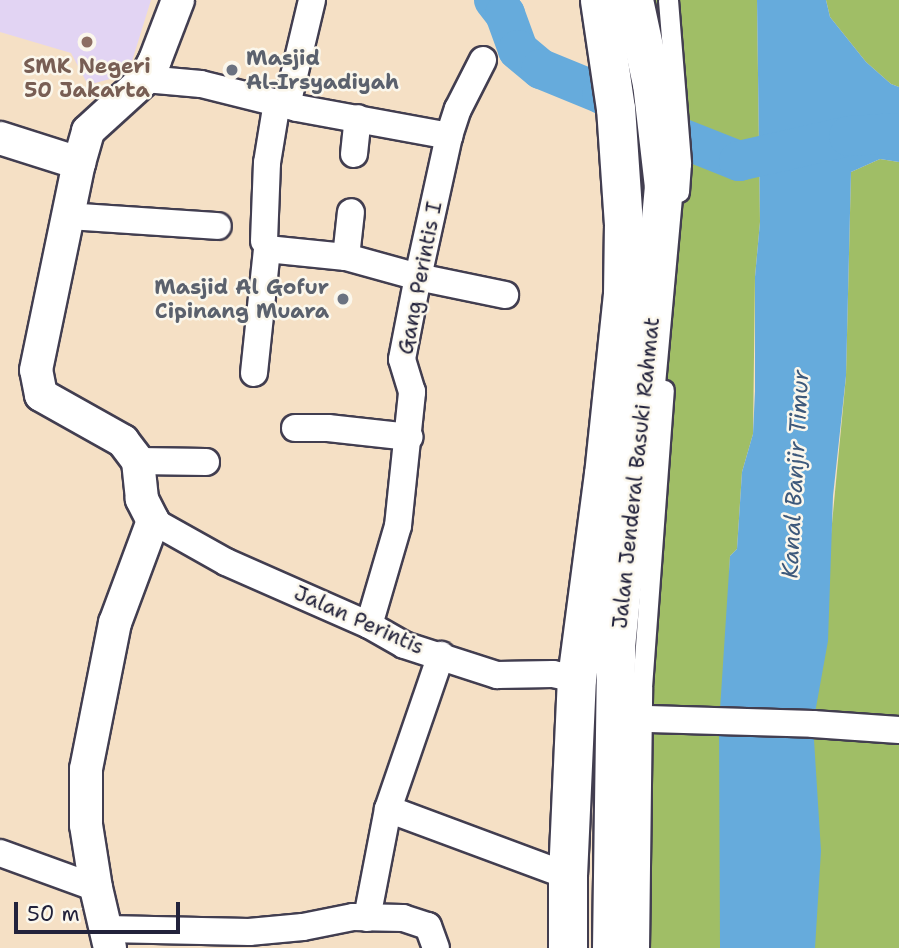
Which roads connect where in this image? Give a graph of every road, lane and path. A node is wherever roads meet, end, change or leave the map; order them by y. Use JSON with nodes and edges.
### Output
{"nodes":[{"id":1,"x":178,"y":0,"type":"edge"},
{"id":2,"x":312,"y":0,"type":"edge"},
{"id":3,"x":628,"y":8,"type":"edge"},
{"id":4,"x":483,"y":60,"type":"dead end"},
{"id":5,"x":145,"y":79,"type":"junction"},
{"id":6,"x":282,"y":103,"type":"junction"},
{"id":7,"x":358,"y":118,"type":"junction"},
{"id":8,"x":449,"y":136,"type":"junction"},
{"id":9,"x":0,"y":138,"type":"edge"},
{"id":10,"x":354,"y":154,"type":"dead end"},
{"id":11,"x":79,"y":163,"type":"junction"},
{"id":12,"x":351,"y":212,"type":"dead end"},
{"id":13,"x":67,"y":216,"type":"junction"},
{"id":14,"x":218,"y":226,"type":"dead end"},
{"id":15,"x":264,"y":241,"type":"dead end"},
{"id":16,"x":346,"y":257,"type":"junction"},
{"id":17,"x":418,"y":277,"type":"junction"},
{"id":18,"x":505,"y":295,"type":"dead end"},
{"id":19,"x":254,"y":373,"type":"dead end"},
{"id":20,"x":295,"y":428,"type":"dead end"},
{"id":21,"x":410,"y":437,"type":"junction"},
{"id":22,"x":138,"y":461,"type":"junction"},
{"id":23,"x":206,"y":462,"type":"dead end"},
{"id":24,"x":153,"y":521,"type":"junction"},
{"id":25,"x":369,"y":625,"type":"junction"},
{"id":26,"x":441,"y":655,"type":"junction"},
{"id":27,"x":576,"y":679,"type":"junction"},
{"id":28,"x":640,"y":719,"type":"junction"},
{"id":29,"x":896,"y":730,"type":"edge"},
{"id":30,"x":388,"y":809,"type":"junction"},
{"id":31,"x":0,"y":853,"type":"edge"},
{"id":32,"x":568,"y":876,"type":"junction"},
{"id":33,"x":96,"y":888,"type":"junction"},
{"id":34,"x":367,"y":918,"type":"junction"},
{"id":35,"x":108,"y":938,"type":"edge"},
{"id":36,"x":302,"y":938,"type":"edge"},
{"id":37,"x":436,"y":948,"type":"edge"},
{"id":38,"x":568,"y":948,"type":"edge"},
{"id":39,"x":612,"y":948,"type":"edge"},
{"id":40,"x":639,"y":948,"type":"edge"}],
"edges":[{"from":1,"to":5,"type":"street"},
{"from":2,"to":6,"type":"street"},
{"from":3,"to":27,"type":"main road","name":"Jalan Jenderal Basuki Rahmat"},
{"from":3,"to":28,"type":"main road","name":"Jalan Jenderal Basuki Rahmat"},
{"from":3,"to":28,"type":"street"},
{"from":4,"to":8,"type":"street","name":"Gang Perintis I"},
{"from":5,"to":6,"type":"street"},
{"from":5,"to":11,"type":"street"},
{"from":6,"to":7,"type":"street"},
{"from":6,"to":15,"type":"street"},
{"from":7,"to":8,"type":"street"},
{"from":7,"to":10,"type":"street"},
{"from":8,"to":17,"type":"street","name":"Gang Perintis I"},
{"from":9,"to":11,"type":"street"},
{"from":11,"to":13,"type":"street"},
{"from":12,"to":16,"type":"street"},
{"from":13,"to":14,"type":"street"},
{"from":13,"to":22,"type":"street"},
{"from":16,"to":17,"type":"street"},
{"from":16,"to":19,"type":"street"},
{"from":17,"to":18,"type":"street"},
{"from":17,"to":21,"type":"street","name":"Gang Perintis I"},
{"from":20,"to":21,"type":"street"},
{"from":21,"to":25,"type":"street","name":"Gang Perintis I"},
{"from":22,"to":23,"type":"street"},
{"from":22,"to":24,"type":"street"},
{"from":24,"to":25,"type":"street","name":"Jalan Perintis"},
{"from":24,"to":33,"type":"street"},
{"from":25,"to":26,"type":"street","name":"Jalan Perintis"},
{"from":26,"to":27,"type":"street","name":"Jalan Perintis"},
{"from":26,"to":30,"type":"street"},
{"from":27,"to":32,"type":"main road","name":"Jalan Jenderal Basuki Rahmat"},
{"from":28,"to":29,"type":"street"},
{"from":28,"to":39,"type":"main road","name":"Jalan Jenderal Basuki Rahmat"},
{"from":28,"to":40,"type":"street"},
{"from":30,"to":32,"type":"street"},
{"from":30,"to":34,"type":"street"},
{"from":31,"to":33,"type":"street"},
{"from":32,"to":38,"type":"main road","name":"Jalan Jenderal Basuki Rahmat"},
{"from":33,"to":35,"type":"street"},
{"from":34,"to":36,"type":"street"},
{"from":34,"to":37,"type":"street"},
{"from":35,"to":36,"type":"street"}]}
